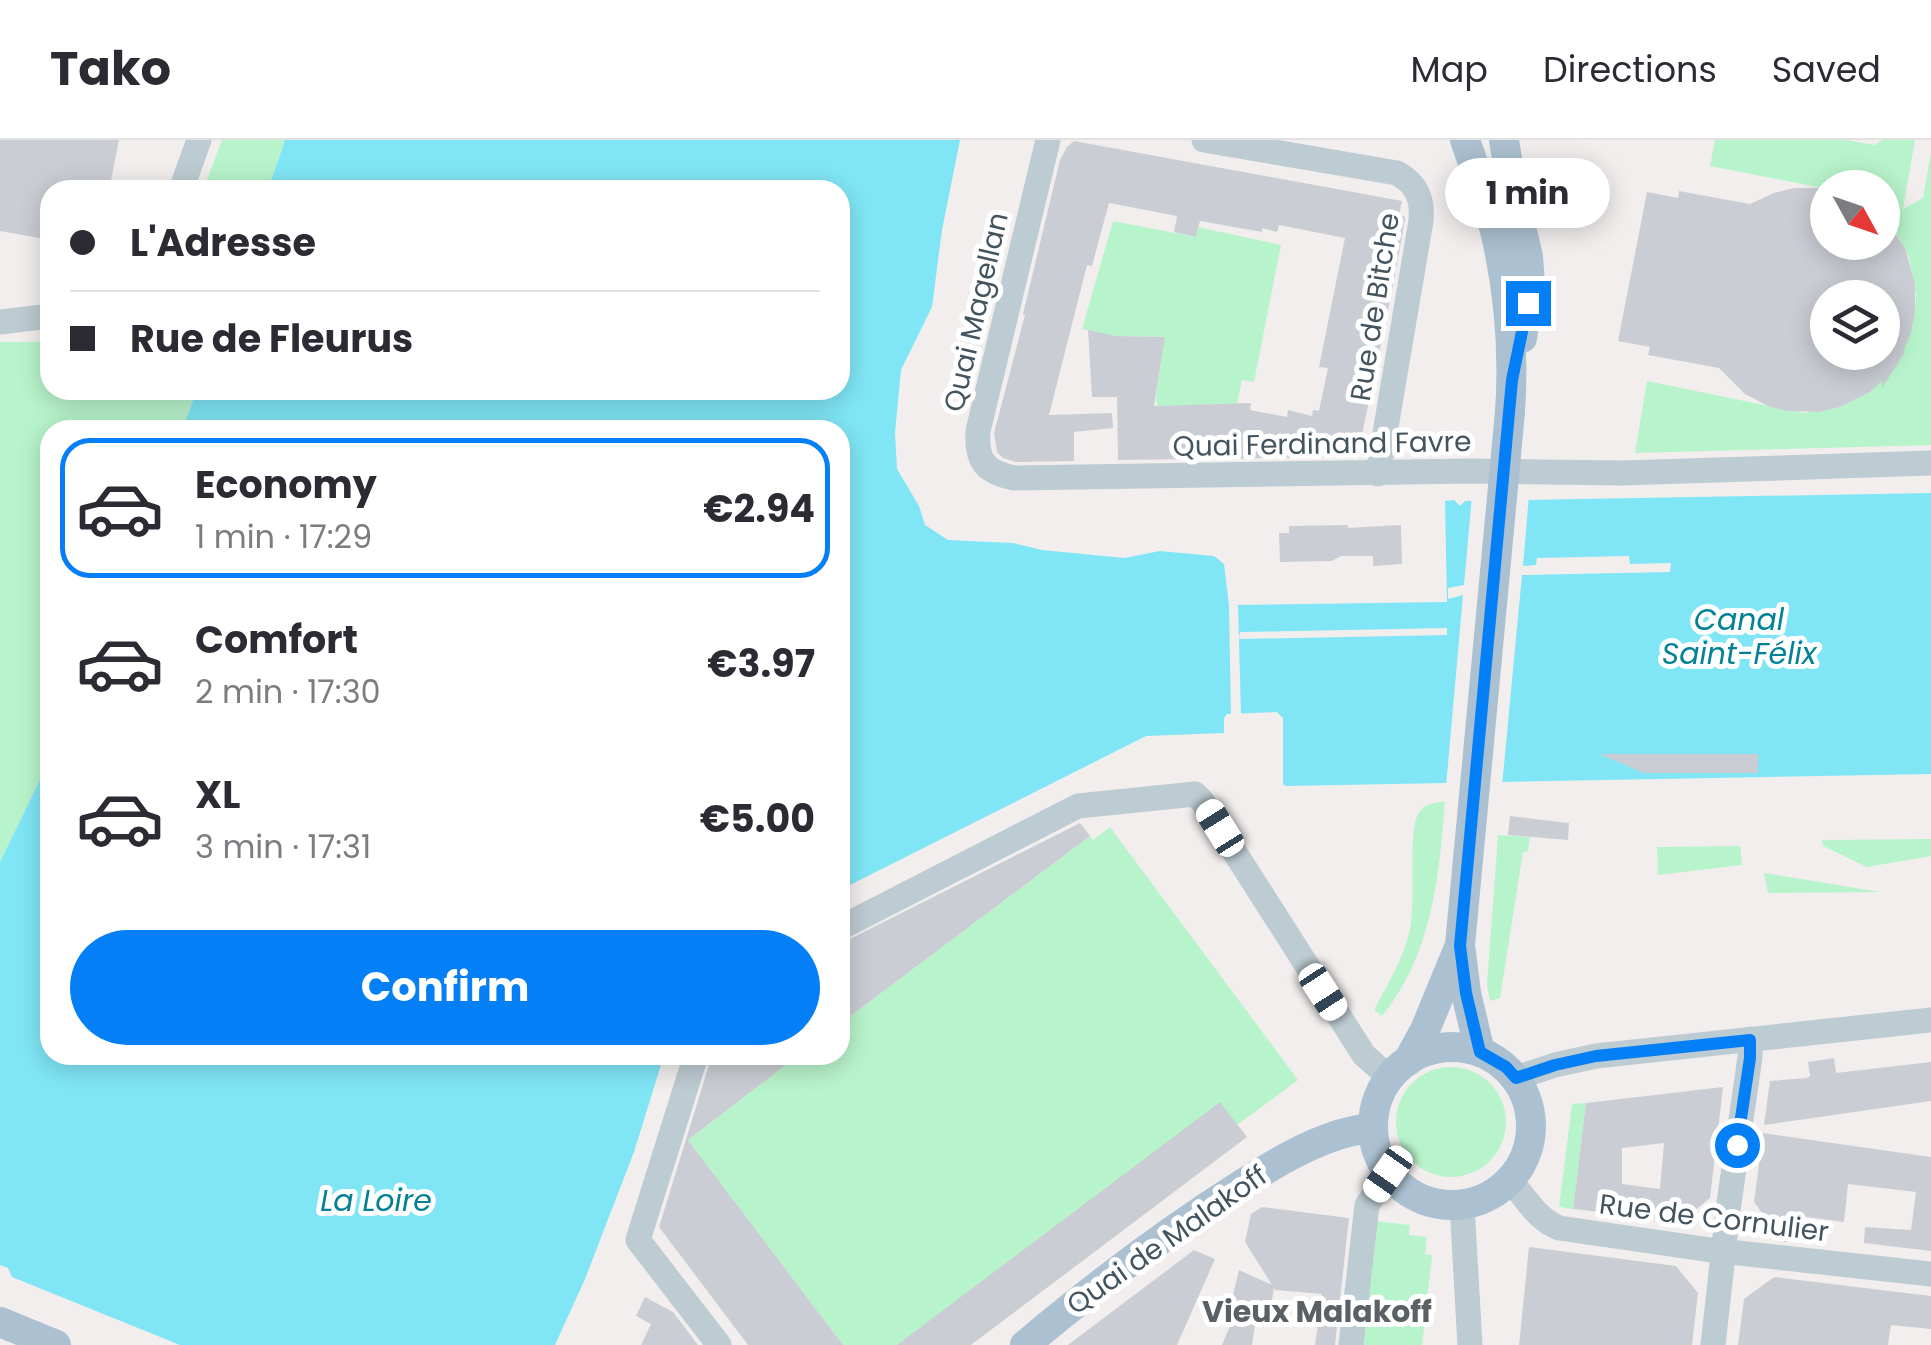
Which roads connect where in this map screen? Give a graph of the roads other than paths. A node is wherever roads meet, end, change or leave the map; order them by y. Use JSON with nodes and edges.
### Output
{"nodes":[{"id":1,"x":199,"y":140,"type":"edge"},
{"id":2,"x":1048,"y":140,"type":"edge"},
{"id":3,"x":1204,"y":140,"type":"edge"},
{"id":4,"x":1465,"y":140,"type":"edge"},
{"id":5,"x":1504,"y":140,"type":"edge"},
{"id":6,"x":185,"y":180,"type":"edge"},
{"id":7,"x":40,"y":317,"type":"edge"},
{"id":8,"x":0,"y":322,"type":"edge"},
{"id":9,"x":1512,"y":380,"type":"junction"},
{"id":10,"x":1931,"y":463,"type":"edge"},
{"id":11,"x":1378,"y":474,"type":"junction"},
{"id":12,"x":1014,"y":478,"type":"joint"},
{"id":13,"x":850,"y":923,"type":"edge"},
{"id":14,"x":1460,"y":946,"type":"junction"},
{"id":15,"x":1931,"y":1020,"type":"edge"},
{"id":16,"x":1750,"y":1040,"type":"junction"},
{"id":17,"x":1480,"y":1052,"type":"junction"},
{"id":18,"x":693,"y":1065,"type":"edge"},
{"id":19,"x":1399,"y":1069,"type":"junction"},
{"id":20,"x":1516,"y":1078,"type":"junction"},
{"id":21,"x":1373,"y":1128,"type":"junction"},
{"id":22,"x":1388,"y":1174,"type":"junction"},
{"id":23,"x":1510,"y":1181,"type":"junction"},
{"id":24,"x":1462,"y":1205,"type":"junction"},
{"id":25,"x":1724,"y":1251,"type":"junction"},
{"id":26,"x":1931,"y":1274,"type":"edge"},
{"id":27,"x":0,"y":1322,"type":"edge"},
{"id":28,"x":56,"y":1345,"type":"edge"},
{"id":29,"x":720,"y":1345,"type":"edge"},
{"id":30,"x":1026,"y":1345,"type":"edge"},
{"id":31,"x":1351,"y":1345,"type":"edge"},
{"id":32,"x":1470,"y":1345,"type":"edge"},
{"id":33,"x":1713,"y":1345,"type":"edge"}],
"edges":[{"from":1,"to":6,"type":"street"},
{"from":2,"to":12,"type":"street","name":"Quai Magellan"},
{"from":3,"to":11,"type":"street","name":"Rue de Bitche"},
{"from":4,"to":9,"type":"main road"},
{"from":5,"to":9,"type":"main road"},
{"from":7,"to":8,"type":"street"},
{"from":9,"to":14,"type":"main road","bridge":true},
{"from":10,"to":11,"type":"street","name":"Quai Ferdinand Favre"},
{"from":11,"to":12,"type":"street","name":"Quai Ferdinand Favre"},
{"from":13,"to":19,"type":"street"},
{"from":14,"to":17,"type":"main road"},
{"from":14,"to":19,"type":"main road"},
{"from":15,"to":16,"type":"street"},
{"from":16,"to":20,"type":"street"},
{"from":16,"to":25,"type":"street"},
{"from":17,"to":19,"type":"main road"},
{"from":17,"to":20,"type":"main road"},
{"from":18,"to":29,"type":"street"},
{"from":19,"to":21,"type":"main road"},
{"from":20,"to":23,"type":"main road"},
{"from":21,"to":22,"type":"main road"},
{"from":21,"to":30,"type":"main road","name":"Quai de Malakoff"},
{"from":22,"to":24,"type":"main road"},
{"from":22,"to":31,"type":"street"},
{"from":23,"to":24,"type":"main road"},
{"from":23,"to":25,"type":"street","name":"Rue de Cornulier"},
{"from":24,"to":32,"type":"street"},
{"from":25,"to":26,"type":"street","name":"Rue de Cornulier"},
{"from":25,"to":33,"type":"street"},
{"from":27,"to":28,"type":"main road"}]}
